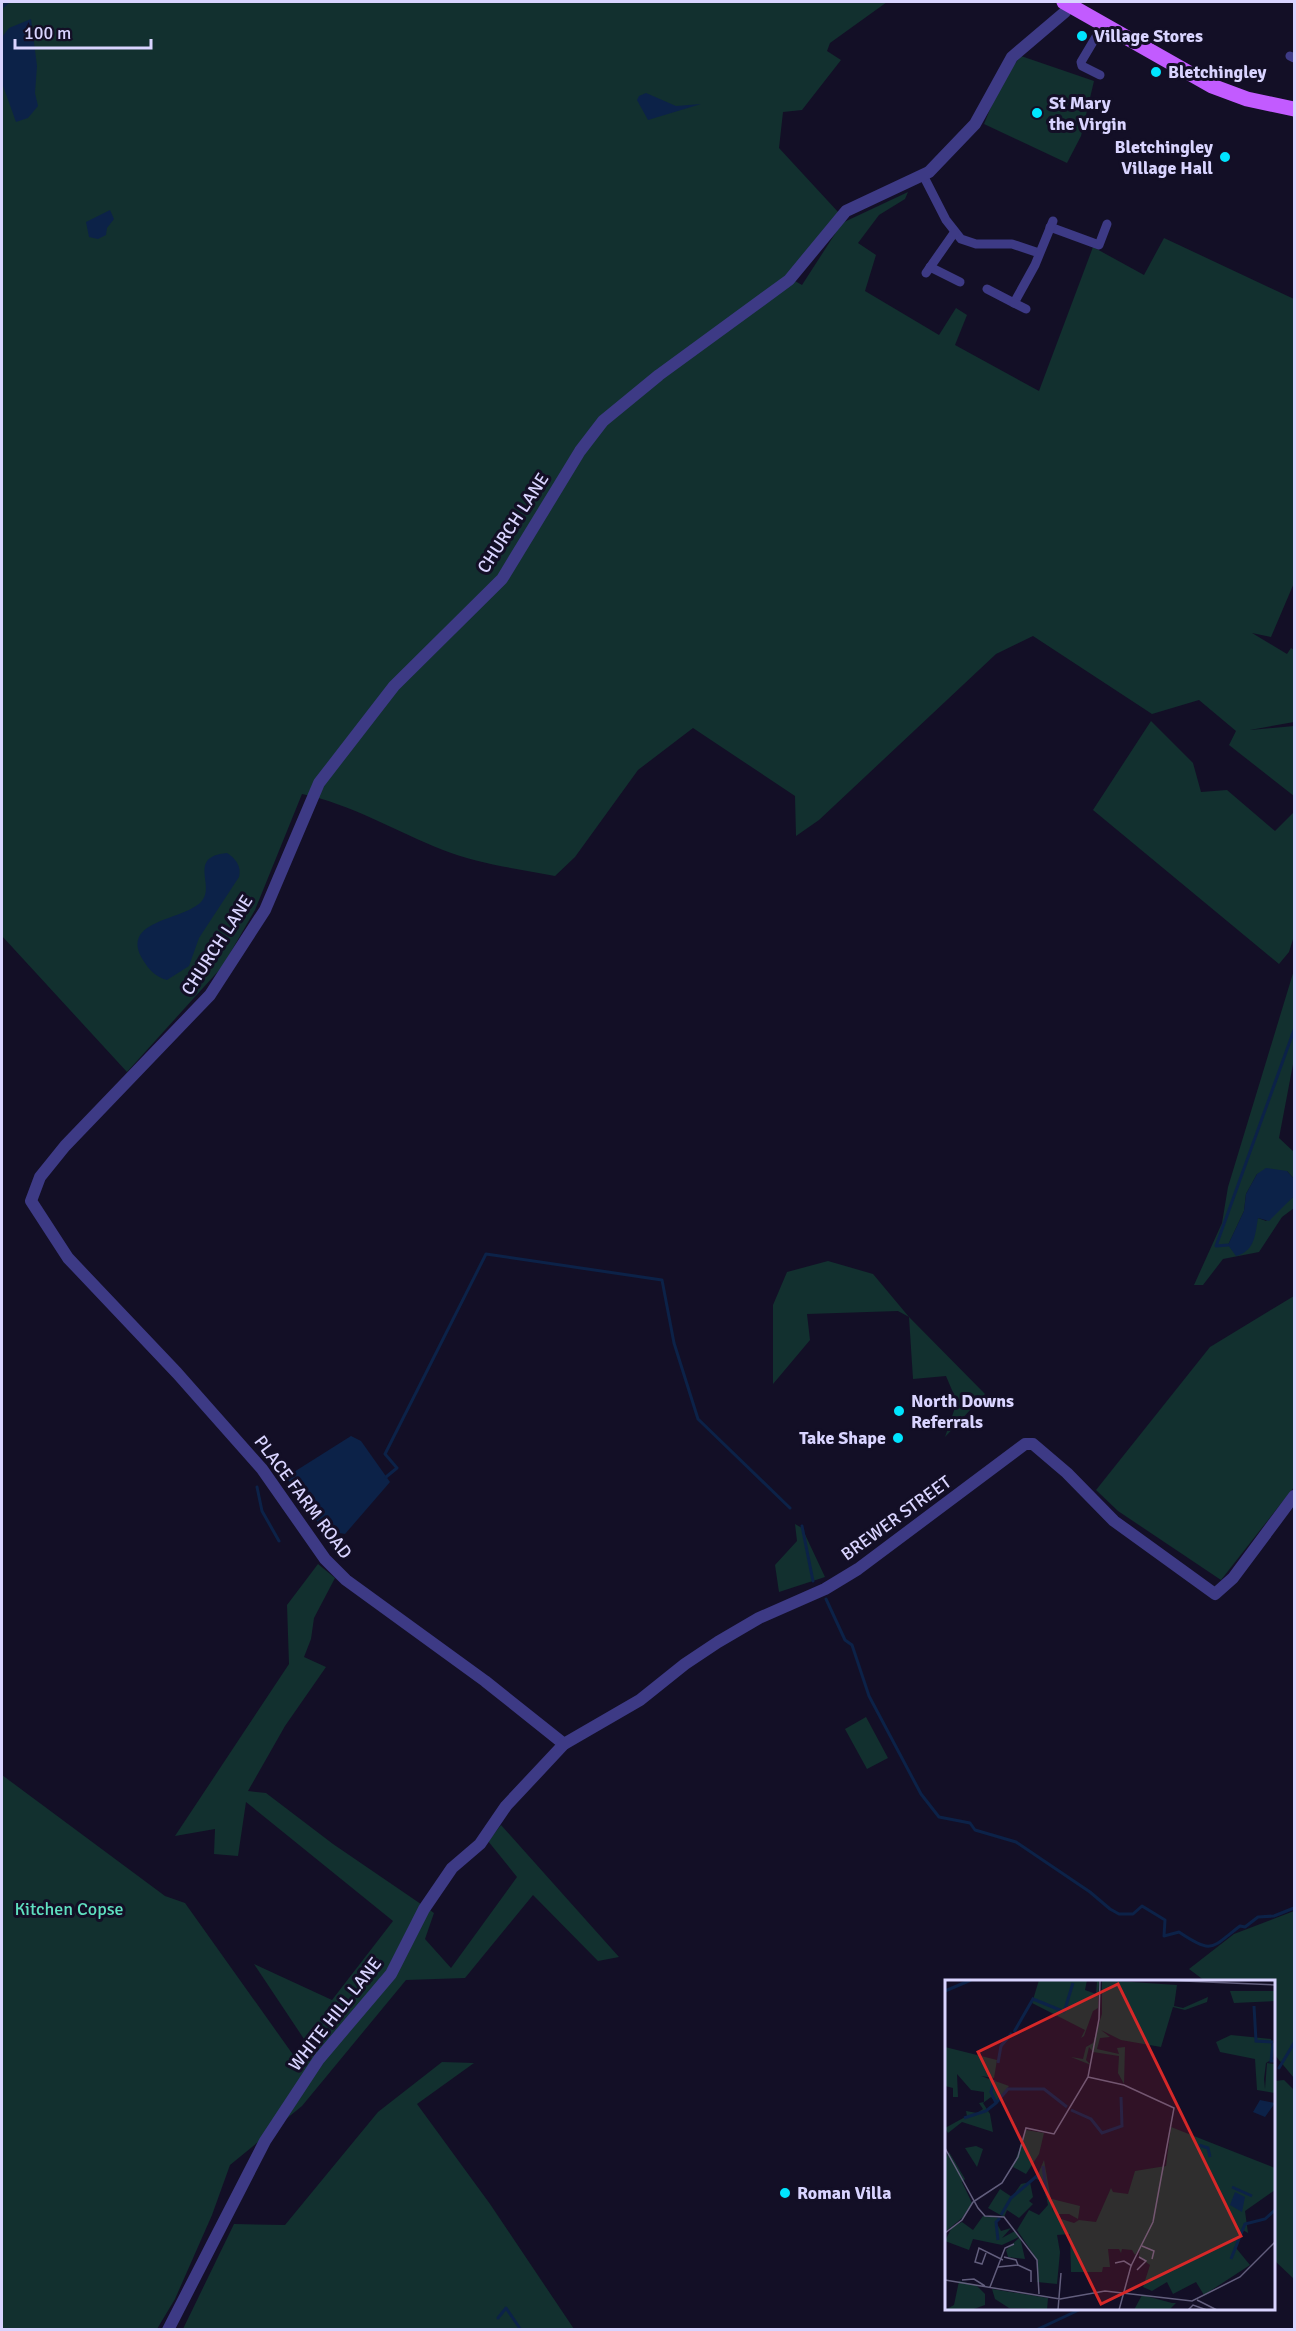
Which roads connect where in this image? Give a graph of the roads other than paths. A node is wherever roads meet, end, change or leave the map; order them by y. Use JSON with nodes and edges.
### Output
{"nodes":[{"id":1,"x":1067,"y":3,"type":"edge"},
{"id":2,"x":1103,"y":25,"type":"junction"},
{"id":3,"x":1100,"y":75,"type":"dead end"},
{"id":4,"x":1294,"y":109,"type":"edge"},
{"id":5,"x":924,"y":177,"type":"junction"},
{"id":6,"x":1107,"y":224,"type":"dead end"},
{"id":7,"x":954,"y":233,"type":"junction"},
{"id":8,"x":1039,"y":253,"type":"junction"},
{"id":9,"x":960,"y":282,"type":"dead end"},
{"id":10,"x":987,"y":289,"type":"dead end"},
{"id":11,"x":1014,"y":303,"type":"junction"},
{"id":12,"x":1026,"y":309,"type":"dead end"},
{"id":13,"x":31,"y":1201,"type":"joint"},
{"id":14,"x":1294,"y":1496,"type":"edge"},
{"id":15,"x":564,"y":1744,"type":"junction"},
{"id":16,"x":168,"y":2330,"type":"edge"}],
"edges":[{"from":1,"to":2,"type":"main road"},
{"from":1,"to":5,"type":"street","name":"CHURCH LANE"},
{"from":2,"to":3,"type":"street"},
{"from":2,"to":4,"type":"main road"},
{"from":5,"to":7,"type":"street"},
{"from":5,"to":13,"type":"street","name":"CHURCH LANE"},
{"from":6,"to":8,"type":"street"},
{"from":7,"to":8,"type":"street"},
{"from":7,"to":9,"type":"street"},
{"from":8,"to":11,"type":"street"},
{"from":10,"to":11,"type":"street"},
{"from":11,"to":12,"type":"street"},
{"from":13,"to":15,"type":"street","name":"PLACE FARM ROAD"},
{"from":14,"to":15,"type":"street","name":"BREWER STREET"},
{"from":15,"to":16,"type":"street","name":"WHITE HILL LANE"}]}
